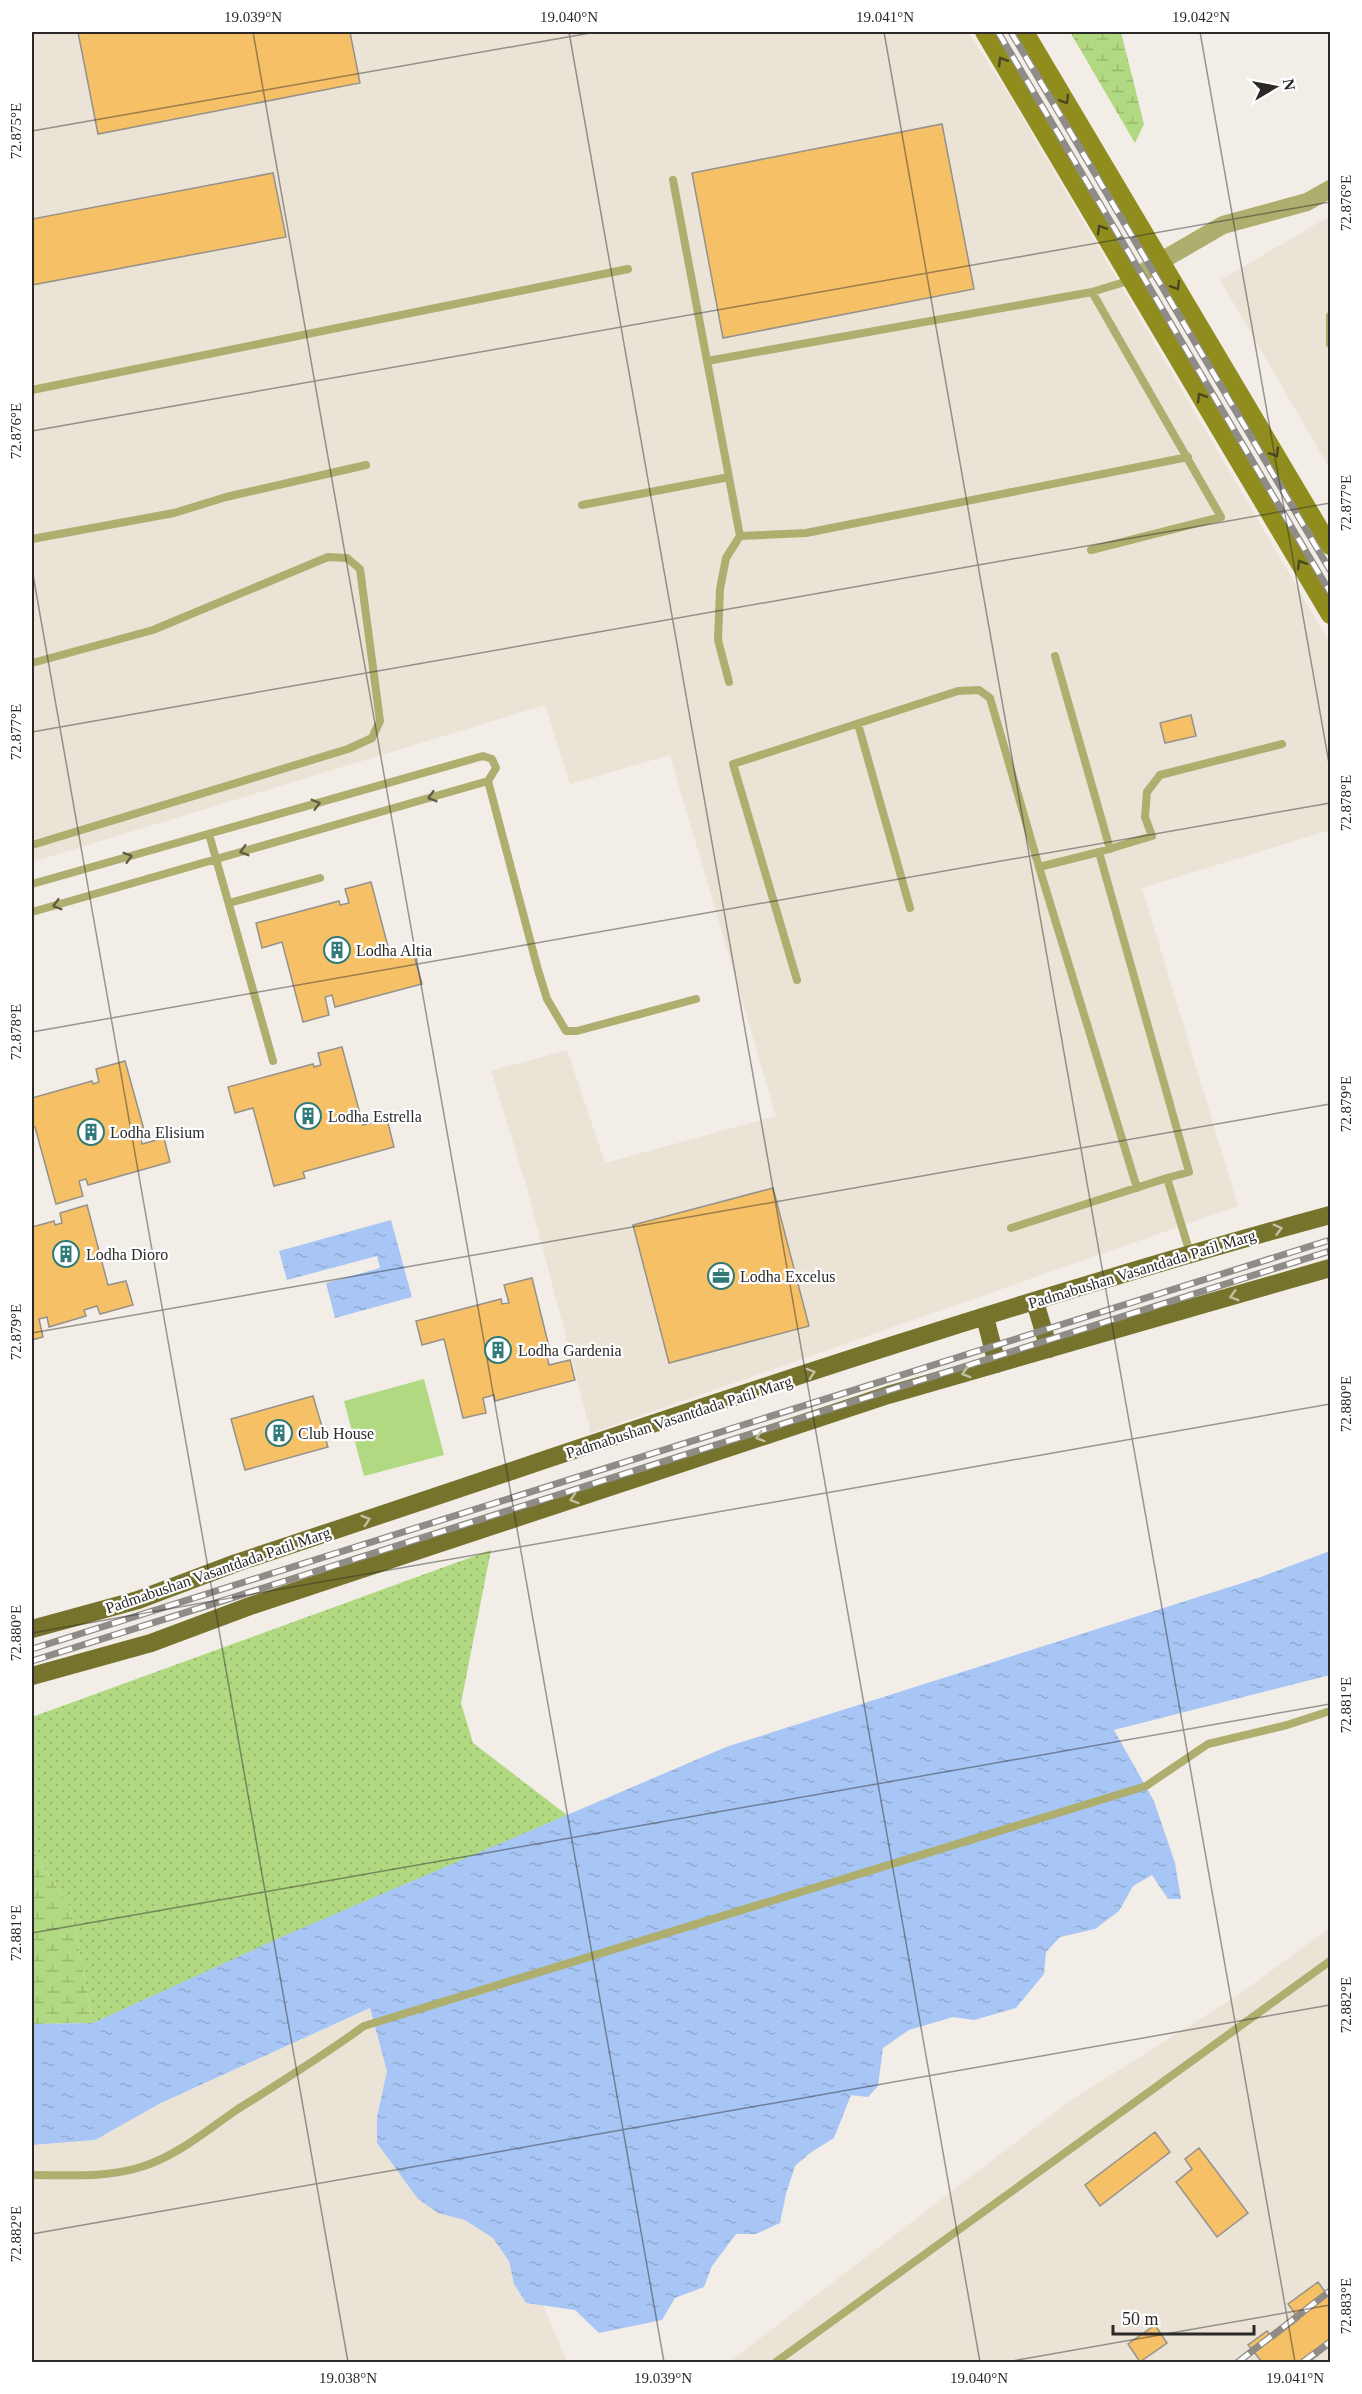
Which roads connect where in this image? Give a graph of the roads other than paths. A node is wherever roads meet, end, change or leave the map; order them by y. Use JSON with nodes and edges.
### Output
{"nodes":[{"id":1,"x":984,"y":32,"type":"edge"},
{"id":2,"x":1025,"y":32,"type":"edge"},
{"id":3,"x":673,"y":180,"type":"dead end"},
{"id":4,"x":1330,"y":189,"type":"edge"},
{"id":5,"x":1161,"y":261,"type":"junction"},
{"id":6,"x":628,"y":269,"type":"dead end"},
{"id":7,"x":1131,"y":280,"type":"junction"},
{"id":8,"x":1092,"y":292,"type":"junction"},
{"id":9,"x":1330,"y":316,"type":"edge"},
{"id":10,"x":1330,"y":344,"type":"edge"},
{"id":11,"x":707,"y":361,"type":"junction"},
{"id":12,"x":32,"y":390,"type":"edge"},
{"id":13,"x":1188,"y":457,"type":"junction"},
{"id":14,"x":366,"y":465,"type":"dead end"},
{"id":15,"x":729,"y":477,"type":"junction"},
{"id":16,"x":582,"y":505,"type":"dead end"},
{"id":17,"x":740,"y":536,"type":"junction"},
{"id":18,"x":32,"y":539,"type":"edge"},
{"id":19,"x":1330,"y":546,"type":"edge"},
{"id":20,"x":1090,"y":550,"type":"dead end"},
{"id":21,"x":1330,"y":615,"type":"edge"},
{"id":22,"x":1055,"y":656,"type":"dead end"},
{"id":23,"x":32,"y":663,"type":"edge"},
{"id":24,"x":729,"y":682,"type":"dead end"},
{"id":25,"x":858,"y":724,"type":"junction"},
{"id":26,"x":1282,"y":744,"type":"dead end"},
{"id":27,"x":488,"y":781,"type":"junction"},
{"id":28,"x":209,"y":834,"type":"junction"},
{"id":29,"x":32,"y":845,"type":"edge"},
{"id":30,"x":1110,"y":849,"type":"junction"},
{"id":31,"x":1099,"y":852,"type":"junction"},
{"id":32,"x":216,"y":859,"type":"junction"},
{"id":33,"x":1039,"y":867,"type":"junction"},
{"id":34,"x":320,"y":878,"type":"dead end"},
{"id":35,"x":32,"y":884,"type":"edge"},
{"id":36,"x":228,"y":903,"type":"junction"},
{"id":37,"x":910,"y":908,"type":"dead end"},
{"id":38,"x":32,"y":912,"type":"edge"},
{"id":39,"x":797,"y":980,"type":"dead end"},
{"id":40,"x":696,"y":999,"type":"dead end"},
{"id":41,"x":273,"y":1061,"type":"dead end"},
{"id":42,"x":1167,"y":1178,"type":"junction"},
{"id":43,"x":1137,"y":1188,"type":"junction"},
{"id":44,"x":1330,"y":1215,"type":"edge"},
{"id":45,"x":1011,"y":1228,"type":"dead end"},
{"id":46,"x":1190,"y":1253,"type":"junction"},
{"id":47,"x":1330,"y":1268,"type":"edge"},
{"id":48,"x":1035,"y":1302,"type":"junction"},
{"id":49,"x":985,"y":1317,"type":"junction"},
{"id":50,"x":1048,"y":1349,"type":"junction"},
{"id":51,"x":997,"y":1364,"type":"junction"},
{"id":52,"x":32,"y":1629,"type":"edge"},
{"id":53,"x":32,"y":1676,"type":"edge"},
{"id":54,"x":1330,"y":1711,"type":"edge"},
{"id":55,"x":1330,"y":1961,"type":"edge"},
{"id":56,"x":32,"y":2175,"type":"edge"},
{"id":57,"x":776,"y":2362,"type":"edge"}],
"edges":[{"from":7,"to":1,"type":"main road","one_way":true},
{"from":2,"to":5,"type":"main road","one_way":true},
{"from":3,"to":11,"type":"lane"},
{"from":4,"to":5,"type":"street"},
{"from":5,"to":7,"type":"street"},
{"from":5,"to":19,"type":"main road","one_way":true},
{"from":6,"to":12,"type":"lane"},
{"from":7,"to":8,"type":"lane"},
{"from":21,"to":7,"type":"main road","one_way":true},
{"from":8,"to":11,"type":"lane"},
{"from":8,"to":13,"type":"lane"},
{"from":9,"to":10,"type":"lane"},
{"from":11,"to":15,"type":"lane"},
{"from":13,"to":17,"type":"lane"},
{"from":13,"to":20,"type":"lane"},
{"from":14,"to":18,"type":"lane"},
{"from":15,"to":16,"type":"lane"},
{"from":15,"to":17,"type":"lane"},
{"from":17,"to":24,"type":"lane"},
{"from":22,"to":30,"type":"lane"},
{"from":23,"to":29,"type":"lane"},
{"from":25,"to":33,"type":"lane"},
{"from":25,"to":37,"type":"lane"},
{"from":25,"to":39,"type":"lane"},
{"from":26,"to":30,"type":"lane"},
{"from":28,"to":27,"type":"lane","one_way":true},
{"from":27,"to":32,"type":"lane","one_way":true},
{"from":27,"to":40,"type":"lane"},
{"from":28,"to":32,"type":"lane"},
{"from":35,"to":28,"type":"lane","one_way":true},
{"from":30,"to":31,"type":"lane"},
{"from":31,"to":33,"type":"lane"},
{"from":31,"to":42,"type":"lane"},
{"from":32,"to":36,"type":"lane"},
{"from":32,"to":38,"type":"lane","one_way":true},
{"from":33,"to":43,"type":"lane"},
{"from":34,"to":36,"type":"lane"},
{"from":36,"to":41,"type":"lane"},
{"from":42,"to":43,"type":"lane"},
{"from":42,"to":46,"type":"lane"},
{"from":43,"to":45,"type":"lane"},
{"from":46,"to":44,"type":"main road","name":"Padmabushan Vasantdada Patil Marg","one_way":true},
{"from":46,"to":48,"type":"main road","name":"Padmabushan Vasantdada Patil Marg"},
{"from":47,"to":50,"type":"main road","one_way":true},
{"from":48,"to":49,"type":"main road","name":"Padmabushan Vasantdada Patil Marg"},
{"from":48,"to":50,"type":"main road"},
{"from":49,"to":51,"type":"main road"},
{"from":52,"to":49,"type":"main road","name":"Padmabushan Vasantdada Patil Marg","one_way":true},
{"from":50,"to":51,"type":"main road"},
{"from":51,"to":53,"type":"main road","one_way":true},
{"from":54,"to":56,"type":"lane"},
{"from":55,"to":57,"type":"lane"}]}
